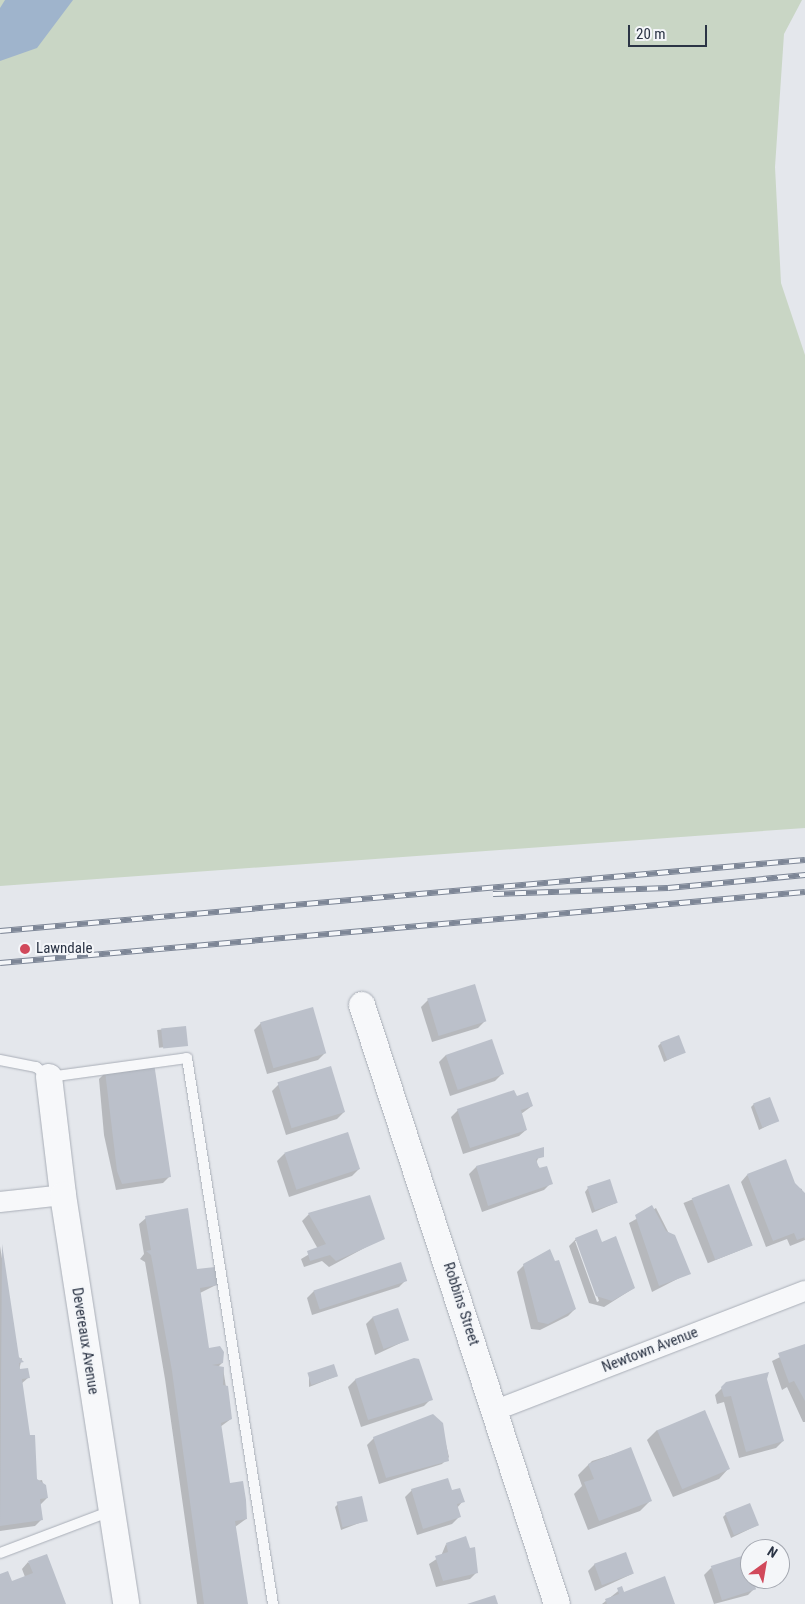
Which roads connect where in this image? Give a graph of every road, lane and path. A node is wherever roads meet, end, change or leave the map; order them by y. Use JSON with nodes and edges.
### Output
{"nodes":[{"id":1,"x":362,"y":1005,"type":"dead end"},
{"id":2,"x":0,"y":1060,"type":"edge"},
{"id":3,"x":49,"y":1077,"type":"junction"},
{"id":4,"x":63,"y":1195,"type":"junction"},
{"id":5,"x":0,"y":1202,"type":"edge"},
{"id":6,"x":805,"y":1291,"type":"edge"},
{"id":7,"x":496,"y":1410,"type":"junction"},
{"id":8,"x":111,"y":1511,"type":"junction"},
{"id":9,"x":0,"y":1553,"type":"edge"},
{"id":10,"x":126,"y":1604,"type":"edge"},
{"id":11,"x":273,"y":1604,"type":"edge"},
{"id":12,"x":557,"y":1604,"type":"edge"}],
"edges":[{"from":1,"to":7,"type":"street","name":"Robbins Street"},
{"from":2,"to":3,"type":"lane"},
{"from":3,"to":4,"type":"street","name":"Devereaux Avenue"},
{"from":3,"to":11,"type":"lane"},
{"from":4,"to":5,"type":"street"},
{"from":4,"to":8,"type":"street","name":"Devereaux Avenue"},
{"from":6,"to":7,"type":"street","name":"Newtown Avenue"},
{"from":7,"to":12,"type":"street","name":"Robbins Street"},
{"from":8,"to":9,"type":"lane"},
{"from":8,"to":10,"type":"street","name":"Devereaux Avenue"}]}
